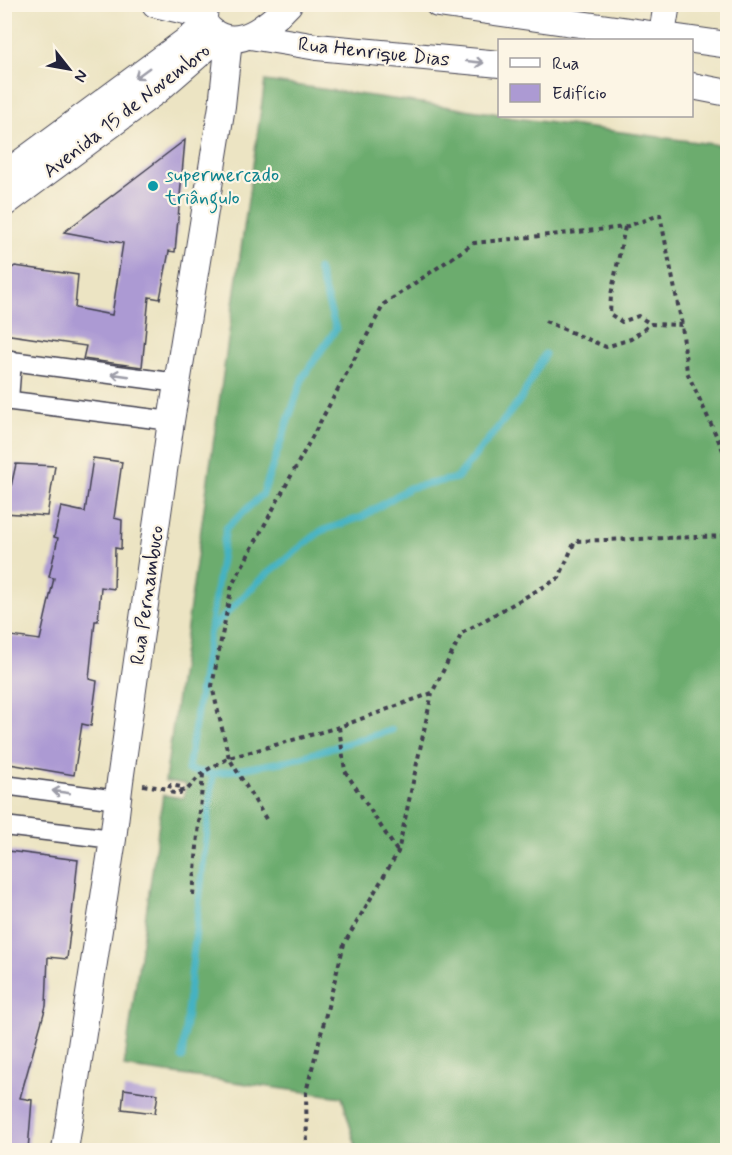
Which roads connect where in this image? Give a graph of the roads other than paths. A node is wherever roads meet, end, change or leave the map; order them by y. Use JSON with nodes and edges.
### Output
{"nodes":[{"id":1,"x":155,"y":4,"type":"edge"},
{"id":2,"x":289,"y":4,"type":"edge"},
{"id":3,"x":438,"y":4,"type":"edge"},
{"id":4,"x":667,"y":4,"type":"edge"},
{"id":5,"x":219,"y":26,"type":"edge"},
{"id":6,"x":662,"y":38,"type":"edge"},
{"id":7,"x":693,"y":41,"type":"edge"},
{"id":8,"x":728,"y":45,"type":"edge"},
{"id":9,"x":498,"y":64,"type":"edge"},
{"id":10,"x":693,"y":86,"type":"edge"},
{"id":11,"x":728,"y":93,"type":"edge"},
{"id":12,"x":4,"y":175,"type":"edge"},
{"id":13,"x":4,"y":204,"type":"edge"},
{"id":14,"x":8,"y":360,"type":"edge"},
{"id":15,"x":178,"y":383,"type":"junction"},
{"id":16,"x":7,"y":400,"type":"edge"},
{"id":17,"x":171,"y":421,"type":"junction"},
{"id":18,"x":4,"y":785,"type":"edge"},
{"id":19,"x":117,"y":800,"type":"junction"},
{"id":20,"x":4,"y":826,"type":"edge"},
{"id":21,"x":114,"y":838,"type":"junction"},
{"id":22,"x":65,"y":1150,"type":"edge"}],
"edges":[{"from":1,"to":5,"type":"main road","name":"Rua Henrique Dias"},
{"from":2,"to":5,"type":"main road","name":"Avenida 15 de Novembro"},
{"from":3,"to":6,"type":"main road"},
{"from":4,"to":6,"type":"main road"},
{"from":5,"to":9,"type":"main road","name":"Rua Henrique Dias","one_way":true},
{"from":5,"to":12,"type":"main road","name":"Avenida 15 de Novembro","one_way":true},
{"from":5,"to":13,"type":"main road","name":"Avenida 15 de Novembro"},
{"from":5,"to":15,"type":"main road","name":"Rua Pernambuco"},
{"from":7,"to":8,"type":"main road"},
{"from":10,"to":11,"type":"main road"},
{"from":15,"to":14,"type":"street","one_way":true},
{"from":14,"to":16,"type":"street"},
{"from":15,"to":17,"type":"main road","name":"Rua Pernambuco"},
{"from":16,"to":17,"type":"street"},
{"from":17,"to":19,"type":"main road","name":"Rua Pernambuco"},
{"from":19,"to":18,"type":"street","one_way":true},
{"from":19,"to":21,"type":"main road","name":"Rua Pernambuco"},
{"from":20,"to":21,"type":"street"},
{"from":21,"to":22,"type":"main road","name":"Rua Pernambuco"}]}
